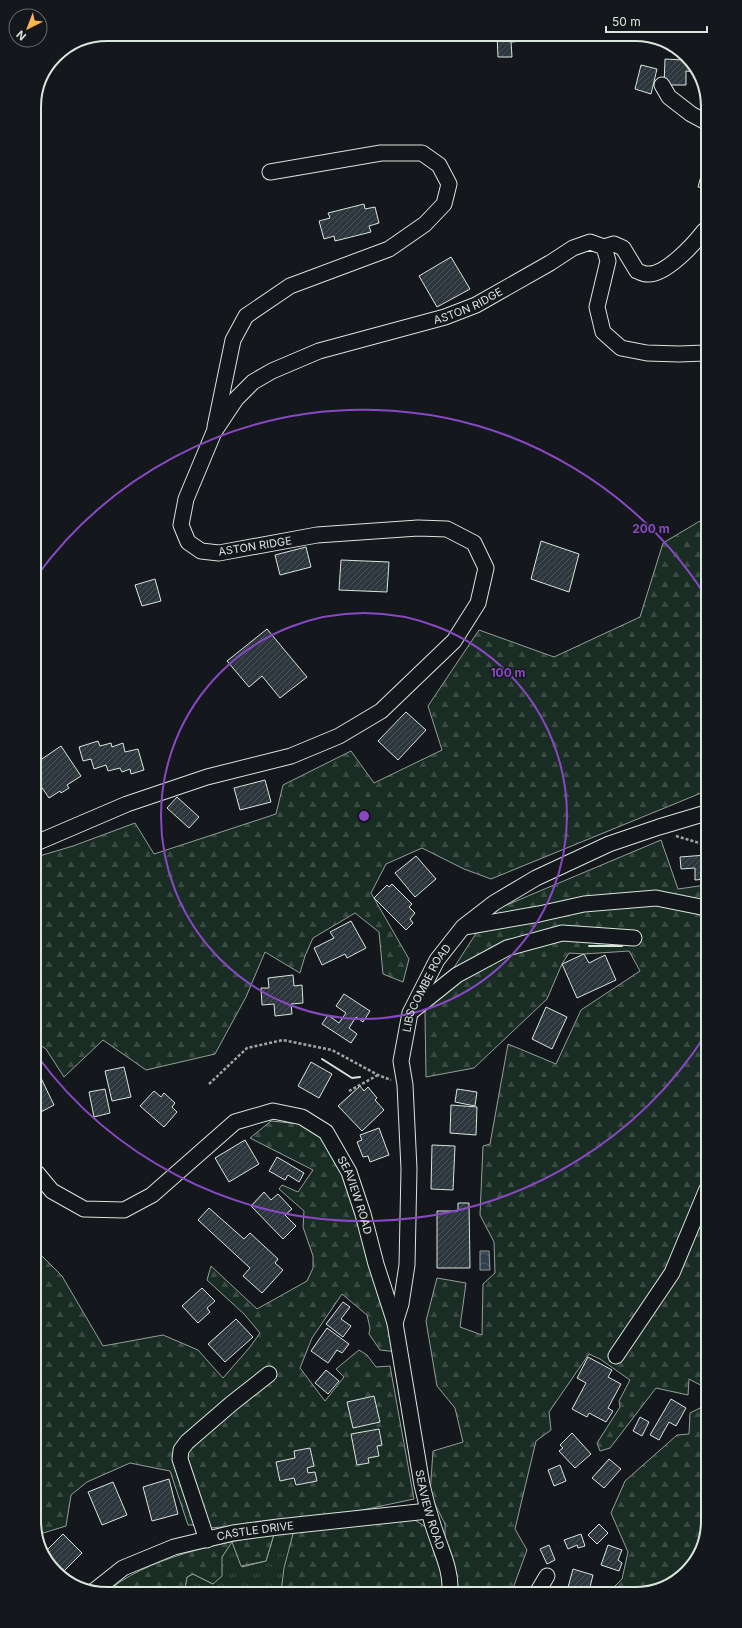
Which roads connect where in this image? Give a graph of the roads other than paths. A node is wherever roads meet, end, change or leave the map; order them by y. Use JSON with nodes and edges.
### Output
{"nodes":[{"id":1,"x":662,"y":85,"type":"dead end"},
{"id":2,"x":701,"y":119,"type":"edge"},
{"id":3,"x":270,"y":172,"type":"dead end"},
{"id":4,"x":701,"y":235,"type":"edge"},
{"id":5,"x":604,"y":247,"type":"junction"},
{"id":6,"x":701,"y":353,"type":"edge"},
{"id":7,"x":214,"y":432,"type":"junction"},
{"id":8,"x":701,"y":814,"type":"edge"},
{"id":9,"x":41,"y":841,"type":"edge"},
{"id":10,"x":701,"y":907,"type":"edge"},
{"id":11,"x":463,"y":927,"type":"junction"},
{"id":12,"x":634,"y":938,"type":"dead end"},
{"id":13,"x":410,"y":1013,"type":"junction"},
{"id":14,"x":41,"y":1178,"type":"edge"},
{"id":15,"x":701,"y":1203,"type":"edge"},
{"id":16,"x":395,"y":1323,"type":"junction"},
{"id":17,"x":616,"y":1356,"type":"dead end"},
{"id":18,"x":269,"y":1374,"type":"dead end"},
{"id":19,"x":428,"y":1511,"type":"junction"},
{"id":20,"x":206,"y":1540,"type":"junction"},
{"id":21,"x":547,"y":1576,"type":"dead end"},
{"id":22,"x":100,"y":1587,"type":"edge"},
{"id":23,"x":450,"y":1587,"type":"edge"},
{"id":24,"x":540,"y":1587,"type":"edge"}],
"edges":[{"from":1,"to":2,"type":"street"},
{"from":3,"to":7,"type":"street"},
{"from":4,"to":5,"type":"street","name":"ASTON RIDGE"},
{"from":5,"to":6,"type":"street"},
{"from":5,"to":7,"type":"street","name":"ASTON RIDGE"},
{"from":7,"to":9,"type":"street","name":"ASTON RIDGE"},
{"from":8,"to":11,"type":"street","name":"LIBSCOMBE ROAD"},
{"from":10,"to":11,"type":"street"},
{"from":11,"to":13,"type":"street","name":"LIBSCOMBE ROAD"},
{"from":12,"to":13,"type":"street"},
{"from":13,"to":16,"type":"street","name":"LIBSCOMBE ROAD"},
{"from":14,"to":16,"type":"street","name":"SEAVIEW ROAD"},
{"from":15,"to":17,"type":"street"},
{"from":16,"to":19,"type":"street","name":"SEAVIEW ROAD"},
{"from":18,"to":20,"type":"street"},
{"from":19,"to":20,"type":"street","name":"CASTLE DRIVE"},
{"from":19,"to":23,"type":"street","name":"SEAVIEW ROAD"},
{"from":20,"to":22,"type":"street","name":"CASTLE DRIVE"},
{"from":21,"to":24,"type":"street"}]}
